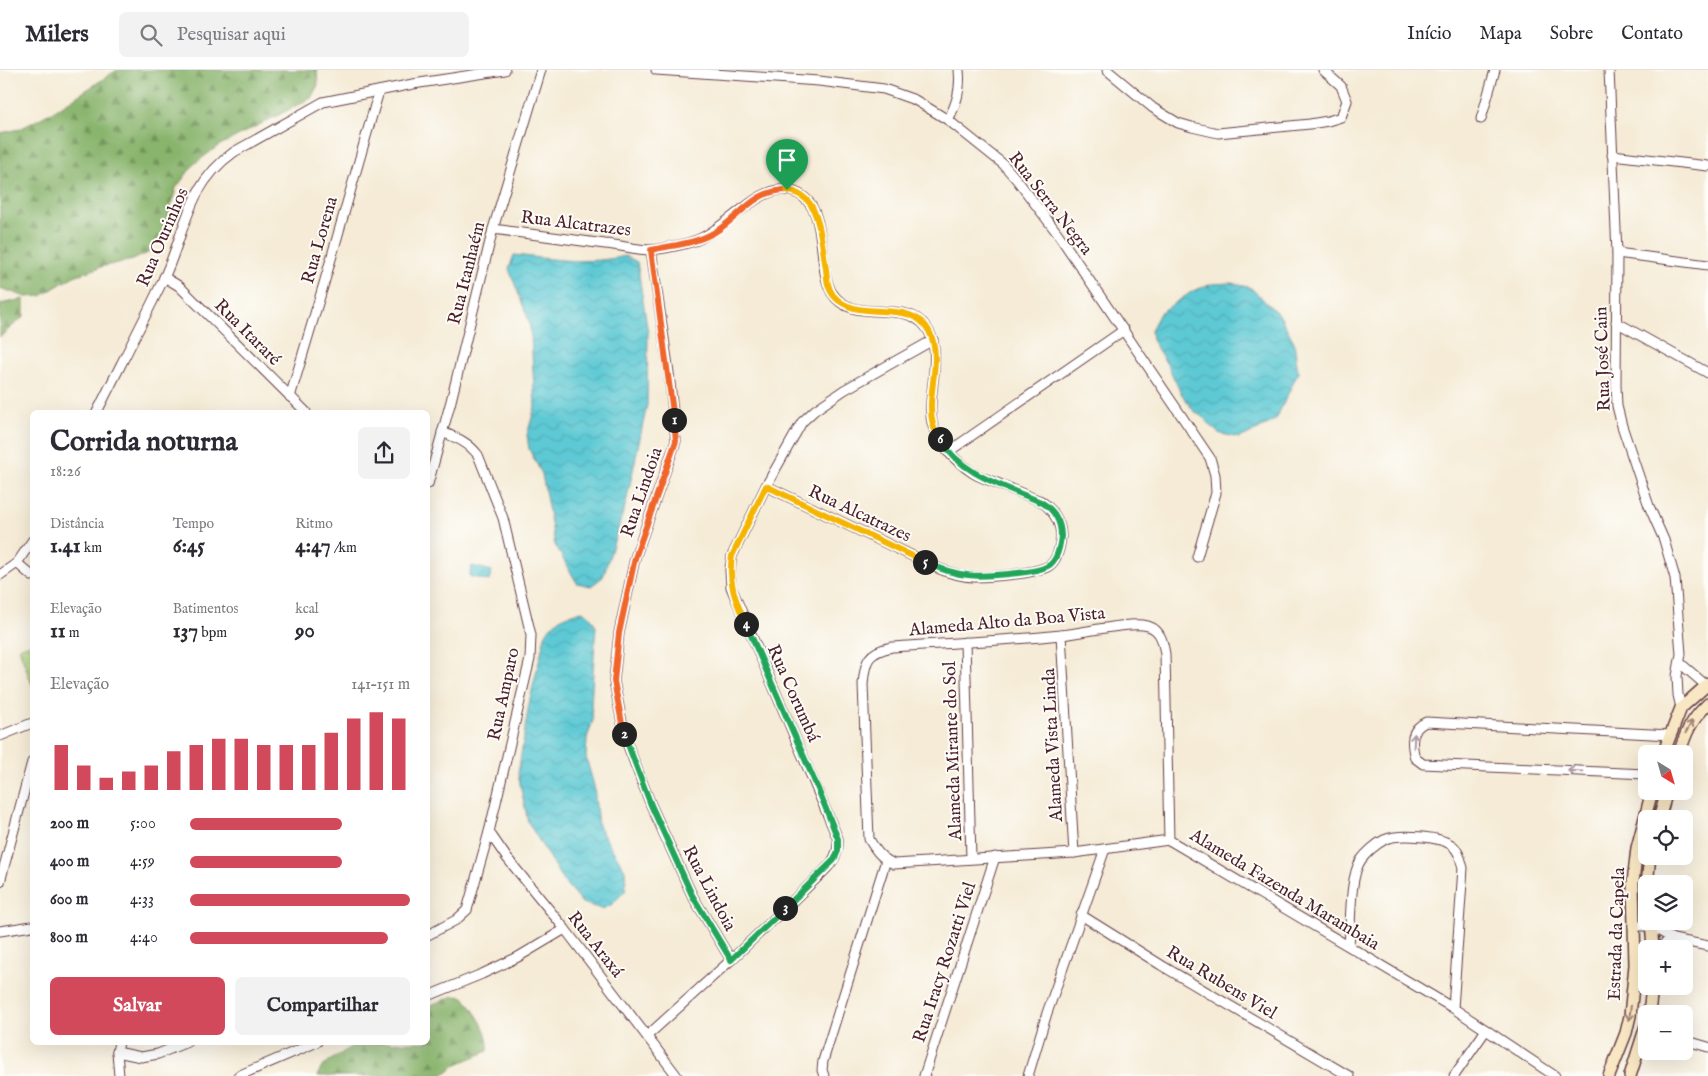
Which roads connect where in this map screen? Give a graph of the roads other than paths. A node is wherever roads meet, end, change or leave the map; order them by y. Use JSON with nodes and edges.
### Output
{"nodes":[{"id":1,"x":505,"y":70,"type":"edge"},
{"id":2,"x":541,"y":70,"type":"edge"},
{"id":3,"x":656,"y":70,"type":"edge"},
{"id":4,"x":959,"y":70,"type":"edge"},
{"id":5,"x":1107,"y":70,"type":"edge"},
{"id":6,"x":1323,"y":70,"type":"edge"},
{"id":7,"x":1495,"y":70,"type":"edge"},
{"id":8,"x":1609,"y":70,"type":"edge"},
{"id":9,"x":379,"y":91,"type":"junction"},
{"id":10,"x":1481,"y":119,"type":"dead end"},
{"id":11,"x":948,"y":120,"type":"junction"},
{"id":12,"x":1612,"y":155,"type":"junction"},
{"id":13,"x":1708,"y":166,"type":"edge"},
{"id":14,"x":493,"y":229,"type":"junction"},
{"id":15,"x":651,"y":250,"type":"junction"},
{"id":16,"x":1617,"y":253,"type":"junction"},
{"id":17,"x":1708,"y":265,"type":"edge"},
{"id":18,"x":164,"y":277,"type":"junction"},
{"id":19,"x":1616,"y":322,"type":"junction"},
{"id":20,"x":1124,"y":330,"type":"junction"},
{"id":21,"x":933,"y":340,"type":"junction"},
{"id":22,"x":1708,"y":373,"type":"edge"},
{"id":23,"x":290,"y":397,"type":"junction"},
{"id":24,"x":98,"y":410,"type":"edge"},
{"id":25,"x":304,"y":410,"type":"edge"},
{"id":26,"x":442,"y":432,"type":"junction"},
{"id":27,"x":948,"y":452,"type":"junction"},
{"id":28,"x":430,"y":477,"type":"edge"},
{"id":29,"x":766,"y":486,"type":"junction"},
{"id":30,"x":30,"y":543,"type":"edge"},
{"id":31,"x":1197,"y":557,"type":"dead end"},
{"id":32,"x":17,"y":563,"type":"junction"},
{"id":33,"x":30,"y":574,"type":"edge"},
{"id":34,"x":0,"y":575,"type":"edge"},
{"id":35,"x":1062,"y":635,"type":"junction"},
{"id":36,"x":965,"y":642,"type":"junction"},
{"id":37,"x":1680,"y":663,"type":"junction"},
{"id":38,"x":1692,"y":673,"type":"junction"},
{"id":39,"x":1678,"y":679,"type":"junction"},
{"id":40,"x":1708,"y":685,"type":"edge"},
{"id":41,"x":1708,"y":704,"type":"edge"},
{"id":42,"x":1681,"y":708,"type":"junction"},
{"id":43,"x":30,"y":724,"type":"edge"},
{"id":44,"x":1670,"y":735,"type":"junction"},
{"id":45,"x":0,"y":736,"type":"edge"},
{"id":46,"x":1666,"y":745,"type":"edge"},
{"id":47,"x":1682,"y":745,"type":"edge"},
{"id":48,"x":30,"y":770,"type":"edge"},
{"id":49,"x":1638,"y":774,"type":"edge"},
{"id":50,"x":1650,"y":800,"type":"edge"},
{"id":51,"x":489,"y":832,"type":"junction"},
{"id":52,"x":1169,"y":840,"type":"junction"},
{"id":53,"x":1105,"y":849,"type":"junction"},
{"id":54,"x":1074,"y":853,"type":"junction"},
{"id":55,"x":995,"y":857,"type":"junction"},
{"id":56,"x":971,"y":858,"type":"junction"},
{"id":57,"x":890,"y":862,"type":"junction"},
{"id":58,"x":0,"y":882,"type":"edge"},
{"id":59,"x":1081,"y":914,"type":"junction"},
{"id":60,"x":30,"y":926,"type":"edge"},
{"id":61,"x":1634,"y":926,"type":"junction"},
{"id":62,"x":1638,"y":926,"type":"edge"},
{"id":63,"x":565,"y":929,"type":"junction"},
{"id":64,"x":1660,"y":930,"type":"edge"},
{"id":65,"x":0,"y":931,"type":"edge"},
{"id":66,"x":430,"y":934,"type":"edge"},
{"id":67,"x":1673,"y":939,"type":"joint"},
{"id":68,"x":1349,"y":946,"type":"junction"},
{"id":69,"x":1708,"y":946,"type":"edge"},
{"id":70,"x":1634,"y":950,"type":"junction"},
{"id":71,"x":1638,"y":950,"type":"edge"},
{"id":72,"x":731,"y":960,"type":"junction"},
{"id":73,"x":430,"y":995,"type":"edge"},
{"id":74,"x":1454,"y":1008,"type":"junction"},
{"id":75,"x":1486,"y":1030,"type":"junction"},
{"id":76,"x":647,"y":1036,"type":"junction"},
{"id":77,"x":1693,"y":1043,"type":"edge"},
{"id":78,"x":180,"y":1045,"type":"edge"},
{"id":79,"x":310,"y":1045,"type":"edge"},
{"id":80,"x":118,"y":1047,"type":"edge"},
{"id":81,"x":1708,"y":1047,"type":"edge"},
{"id":82,"x":1638,"y":1052,"type":"edge"},
{"id":83,"x":1541,"y":1067,"type":"junction"},
{"id":84,"x":118,"y":1076,"type":"edge"},
{"id":85,"x":238,"y":1076,"type":"edge"},
{"id":86,"x":678,"y":1076,"type":"edge"},
{"id":87,"x":824,"y":1076,"type":"edge"},
{"id":88,"x":924,"y":1076,"type":"edge"},
{"id":89,"x":1028,"y":1076,"type":"edge"},
{"id":90,"x":1349,"y":1076,"type":"edge"},
{"id":91,"x":1454,"y":1076,"type":"edge"},
{"id":92,"x":1551,"y":1076,"type":"edge"},
{"id":93,"x":1555,"y":1076,"type":"edge"},
{"id":94,"x":1609,"y":1076,"type":"edge"},
{"id":95,"x":1630,"y":1076,"type":"edge"}],
"edges":[{"from":1,"to":9,"type":"street","name":"Rua Ourinhos"},
{"from":2,"to":14,"type":"street","name":"Rua Itanhaém"},
{"from":3,"to":11,"type":"street","name":"Rua Serra Negra"},
{"from":4,"to":11,"type":"street"},
{"from":5,"to":6,"type":"street"},
{"from":7,"to":10,"type":"street"},
{"from":8,"to":12,"type":"street","name":"Rua José Cain"},
{"from":9,"to":18,"type":"street","name":"Rua Ourinhos"},
{"from":9,"to":23,"type":"street","name":"Rua Lorena"},
{"from":11,"to":20,"type":"street","name":"Rua Serra Negra"},
{"from":12,"to":13,"type":"street"},
{"from":12,"to":16,"type":"street","name":"Rua José Cain"},
{"from":14,"to":15,"type":"street","name":"Rua Alcatrazes"},
{"from":14,"to":26,"type":"street","name":"Rua Itanhaém"},
{"from":15,"to":21,"type":"street","name":"Rua Alcatrazes"},
{"from":15,"to":72,"type":"street","name":"Rua Lindoia"},
{"from":16,"to":17,"type":"street"},
{"from":16,"to":19,"type":"street","name":"Rua José Cain"},
{"from":18,"to":23,"type":"street","name":"Rua Itararé"},
{"from":18,"to":24,"type":"street","name":"Rua Ourinhos"},
{"from":19,"to":22,"type":"street"},
{"from":19,"to":37,"type":"street","name":"Rua José Cain"},
{"from":20,"to":27,"type":"street"},
{"from":20,"to":31,"type":"street","name":"Rua Serra Negra"},
{"from":21,"to":27,"type":"street","name":"Rua Alcatrazes"},
{"from":21,"to":29,"type":"street","name":"Rua Corumbá"},
{"from":23,"to":25,"type":"street","name":"Rua Itararé"},
{"from":26,"to":28,"type":"street","name":"Rua Itanhaém"},
{"from":26,"to":51,"type":"street","name":"Rua Amparo"},
{"from":27,"to":29,"type":"street","name":"Rua Alcatrazes"},
{"from":29,"to":72,"type":"street","name":"Rua Corumbá"},
{"from":30,"to":32,"type":"street"},
{"from":32,"to":33,"type":"street"},
{"from":32,"to":34,"type":"street"},
{"from":35,"to":36,"type":"street","name":"Alameda Alto da Boa Vista"},
{"from":35,"to":52,"type":"street","name":"Alameda Alto da Boa Vista"},
{"from":35,"to":54,"type":"street","name":"Alameda Vista Linda"},
{"from":36,"to":56,"type":"street","name":"Alameda Mirante do Sol"},
{"from":36,"to":57,"type":"street","name":"Alameda Alto da Boa Vista"},
{"from":37,"to":38,"type":"street"},
{"from":37,"to":39,"type":"street","name":"Rua José Cain"},
{"from":38,"to":39,"type":"street"},
{"from":38,"to":40,"type":"street"},
{"from":39,"to":42,"type":"street","name":"Rua José Cain"},
{"from":40,"to":42,"type":"main road"},
{"from":47,"to":41,"type":"main road","one_way":true},
{"from":42,"to":44,"type":"main road"},
{"from":43,"to":45,"type":"street"},
{"from":44,"to":46,"type":"main road"},
{"from":49,"to":44,"type":"street","one_way":true},
{"from":48,"to":58,"type":"street"},
{"from":50,"to":61,"type":"main road","name":"Estrada da Capela"},
{"from":51,"to":63,"type":"street","name":"Rua Araxá"},
{"from":51,"to":66,"type":"street","name":"Rua Amparo"},
{"from":52,"to":53,"type":"street","name":"Alameda Fazenda Marambaia"},
{"from":52,"to":68,"type":"street","name":"Alameda Fazenda Marambaia"},
{"from":53,"to":54,"type":"street","name":"Alameda Fazenda Marambaia"},
{"from":53,"to":59,"type":"street"},
{"from":54,"to":55,"type":"street","name":"Alameda Fazenda Marambaia"},
{"from":55,"to":56,"type":"street","name":"Alameda Fazenda Marambaia"},
{"from":55,"to":88,"type":"street","name":"Rua Iracy Rozatti Viel"},
{"from":56,"to":57,"type":"street","name":"Alameda Fazenda Marambaia"},
{"from":57,"to":87,"type":"street"},
{"from":59,"to":89,"type":"street"},
{"from":59,"to":90,"type":"street","name":"Rua Rubens Viel"},
{"from":60,"to":65,"type":"street"},
{"from":61,"to":62,"type":"street"},
{"from":61,"to":70,"type":"main road","name":"Estrada da Capela"},
{"from":63,"to":73,"type":"street"},
{"from":63,"to":76,"type":"street","name":"Rua Araxá"},
{"from":64,"to":67,"type":"street"},
{"from":67,"to":69,"type":"street"},
{"from":68,"to":74,"type":"street","name":"Alameda Fazenda Marambaia"},
{"from":68,"to":74,"type":"street"},
{"from":70,"to":71,"type":"street"},
{"from":70,"to":94,"type":"main road","name":"Estrada da Capela","one_way":true},
{"from":72,"to":76,"type":"street","name":"Rua Corumbá"},
{"from":74,"to":75,"type":"street","name":"Alameda Fazenda Marambaia"},
{"from":75,"to":83,"type":"street","name":"Alameda Fazenda Marambaia"},
{"from":75,"to":91,"type":"street"},
{"from":76,"to":86,"type":"street","name":"Rua Araxá"},
{"from":77,"to":81,"type":"street"},
{"from":78,"to":80,"type":"street"},
{"from":79,"to":85,"type":"street"},
{"from":80,"to":84,"type":"street"},
{"from":82,"to":95,"type":"main road"},
{"from":83,"to":92,"type":"street","name":"Alameda Fazenda Marambaia"},
{"from":83,"to":93,"type":"street","name":"Alameda Fazenda Marambaia"}]}
